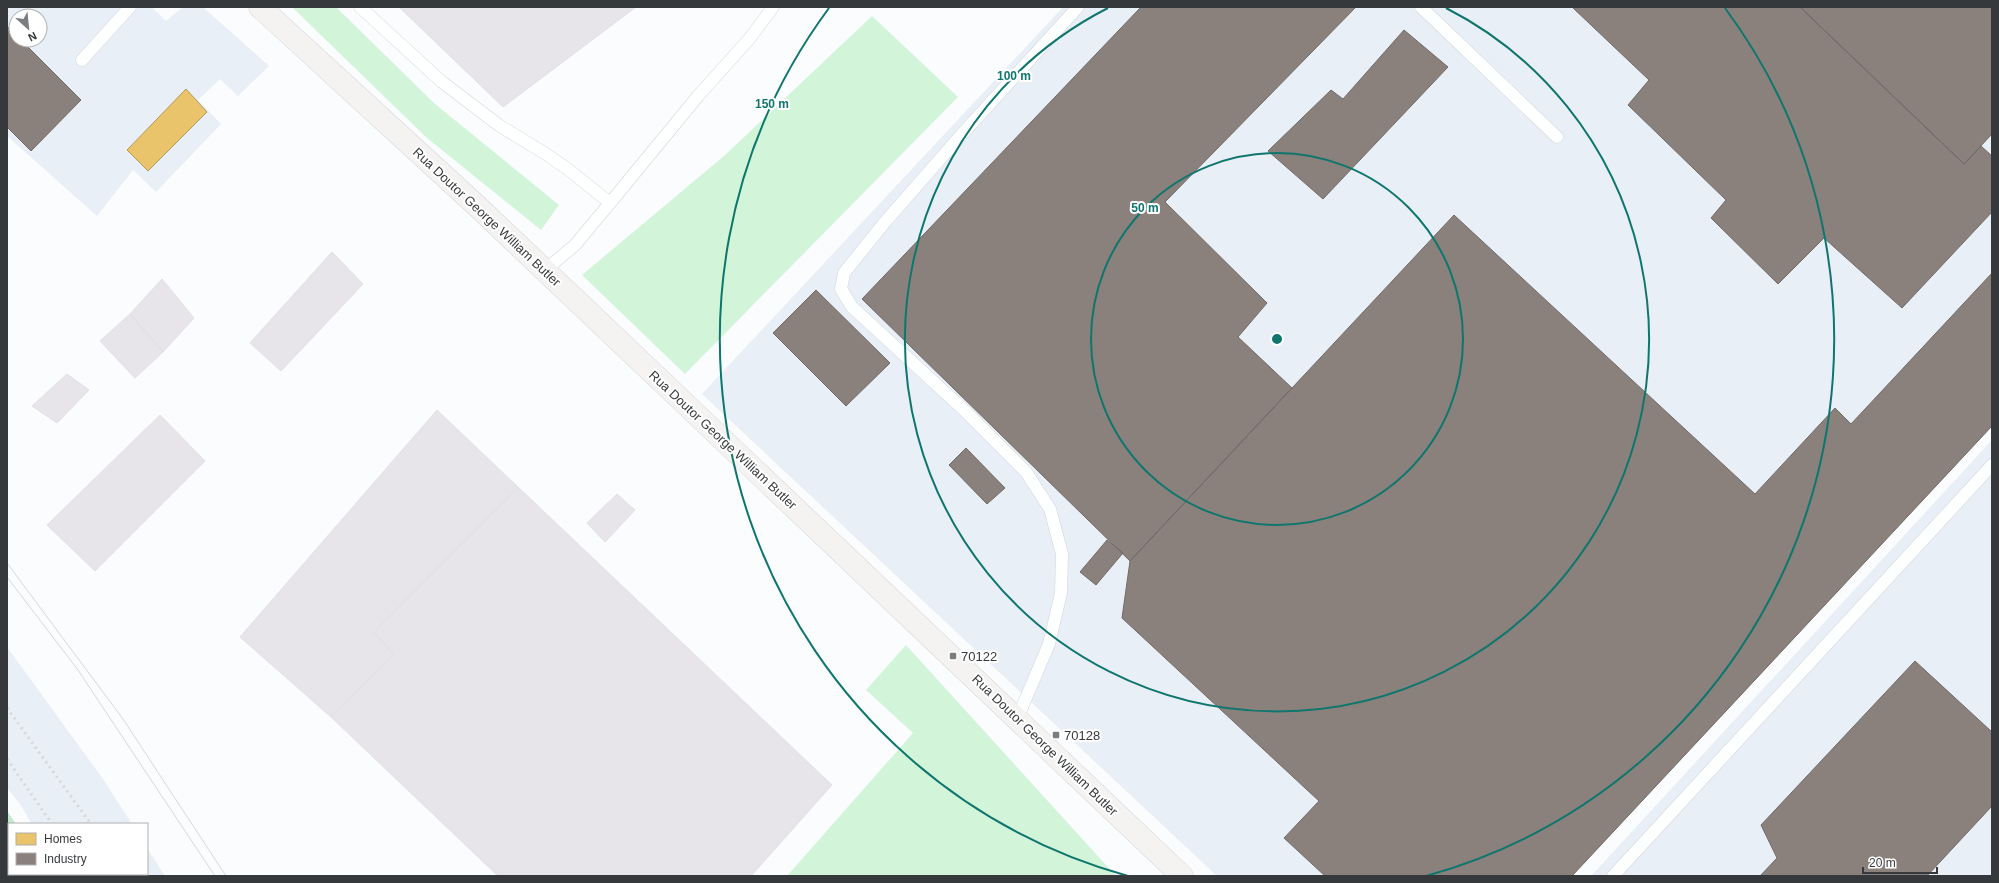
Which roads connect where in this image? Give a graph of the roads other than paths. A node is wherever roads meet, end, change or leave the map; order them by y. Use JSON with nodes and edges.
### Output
{"nodes":[{"id":1,"x":130,"y":7,"type":"edge"},
{"id":2,"x":260,"y":7,"type":"edge"},
{"id":3,"x":360,"y":7,"type":"edge"},
{"id":4,"x":773,"y":7,"type":"edge"},
{"id":5,"x":1078,"y":7,"type":"edge"},
{"id":6,"x":1421,"y":7,"type":"edge"},
{"id":7,"x":82,"y":60,"type":"dead end"},
{"id":8,"x":1557,"y":137,"type":"dead end"},
{"id":9,"x":610,"y":203,"type":"junction"},
{"id":10,"x":544,"y":271,"type":"junction"},
{"id":11,"x":1992,"y":465,"type":"edge"},
{"id":12,"x":1018,"y":719,"type":"junction"},
{"id":13,"x":1182,"y":876,"type":"edge"},
{"id":14,"x":1613,"y":876,"type":"edge"}],
"edges":[{"from":1,"to":7,"type":"lane"},
{"from":2,"to":10,"type":"street","name":"Rua Doutor George William Butler"},
{"from":3,"to":9,"type":"lane"},
{"from":4,"to":9,"type":"lane"},
{"from":5,"to":12,"type":"lane"},
{"from":6,"to":8,"type":"lane"},
{"from":9,"to":10,"type":"lane"},
{"from":10,"to":12,"type":"street","name":"Rua Doutor George William Butler"},
{"from":11,"to":14,"type":"lane"},
{"from":12,"to":13,"type":"street","name":"Rua Doutor George William Butler"}]}
